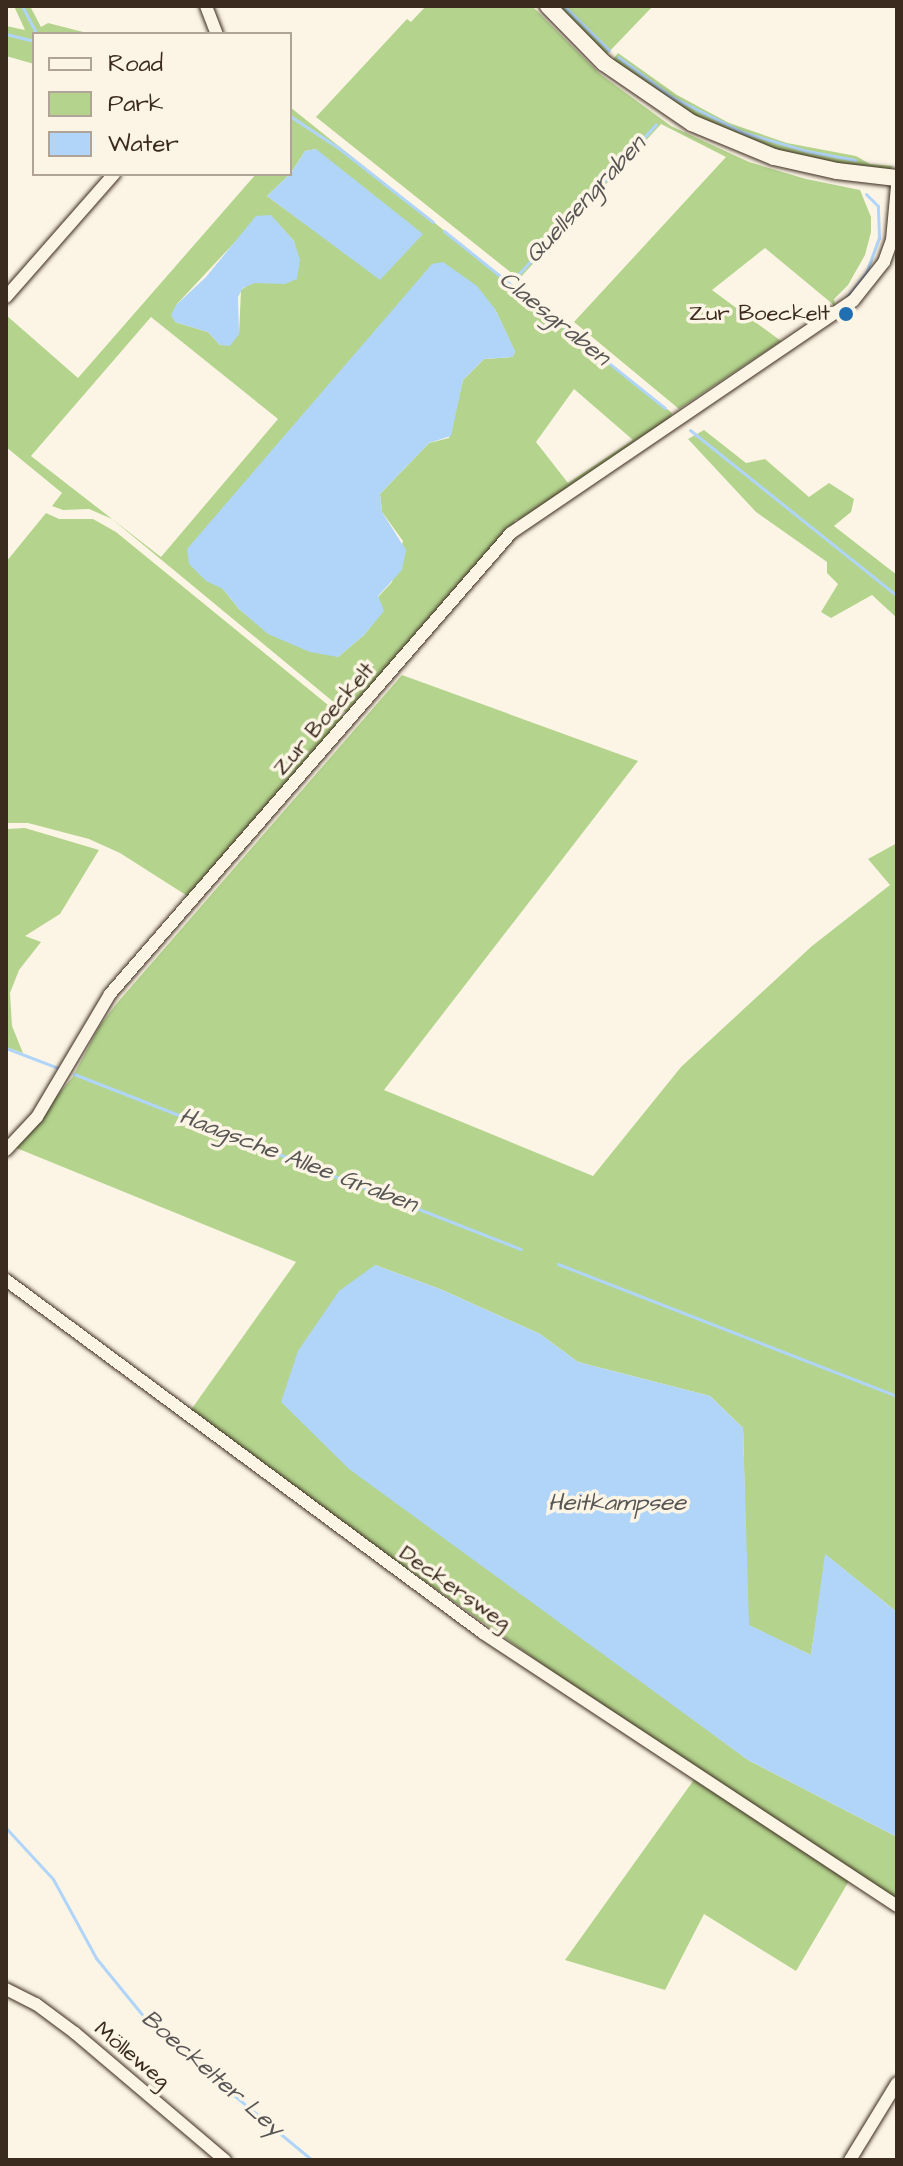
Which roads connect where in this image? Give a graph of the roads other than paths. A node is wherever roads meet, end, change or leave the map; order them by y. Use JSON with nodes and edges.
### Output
{"nodes":[{"id":1,"x":206,"y":6,"type":"edge"},
{"id":2,"x":548,"y":6,"type":"edge"},
{"id":3,"x":216,"y":32,"type":"edge"},
{"id":4,"x":112,"y":176,"type":"edge"},
{"id":5,"x":897,"y":178,"type":"edge"},
{"id":6,"x":897,"y":186,"type":"edge"},
{"id":7,"x":891,"y":261,"type":"edge"},
{"id":8,"x":6,"y":297,"type":"edge"},
{"id":9,"x":6,"y":1150,"type":"edge"},
{"id":10,"x":6,"y":1280,"type":"edge"},
{"id":11,"x":897,"y":1906,"type":"edge"},
{"id":12,"x":6,"y":1989,"type":"edge"},
{"id":13,"x":897,"y":2083,"type":"edge"},
{"id":14,"x":225,"y":2160,"type":"edge"},
{"id":15,"x":850,"y":2160,"type":"edge"}],
"edges":[{"from":1,"to":3,"type":"street"},
{"from":2,"to":5,"type":"street"},
{"from":4,"to":8,"type":"street"},
{"from":6,"to":7,"type":"street","name":"Zur Boeckelt"},
{"from":7,"to":9,"type":"street","name":"Zur Boeckelt"},
{"from":10,"to":11,"type":"street","name":"Deckersweg"},
{"from":12,"to":14,"type":"street","name":"Mölleweg"},
{"from":13,"to":15,"type":"street"}]}
